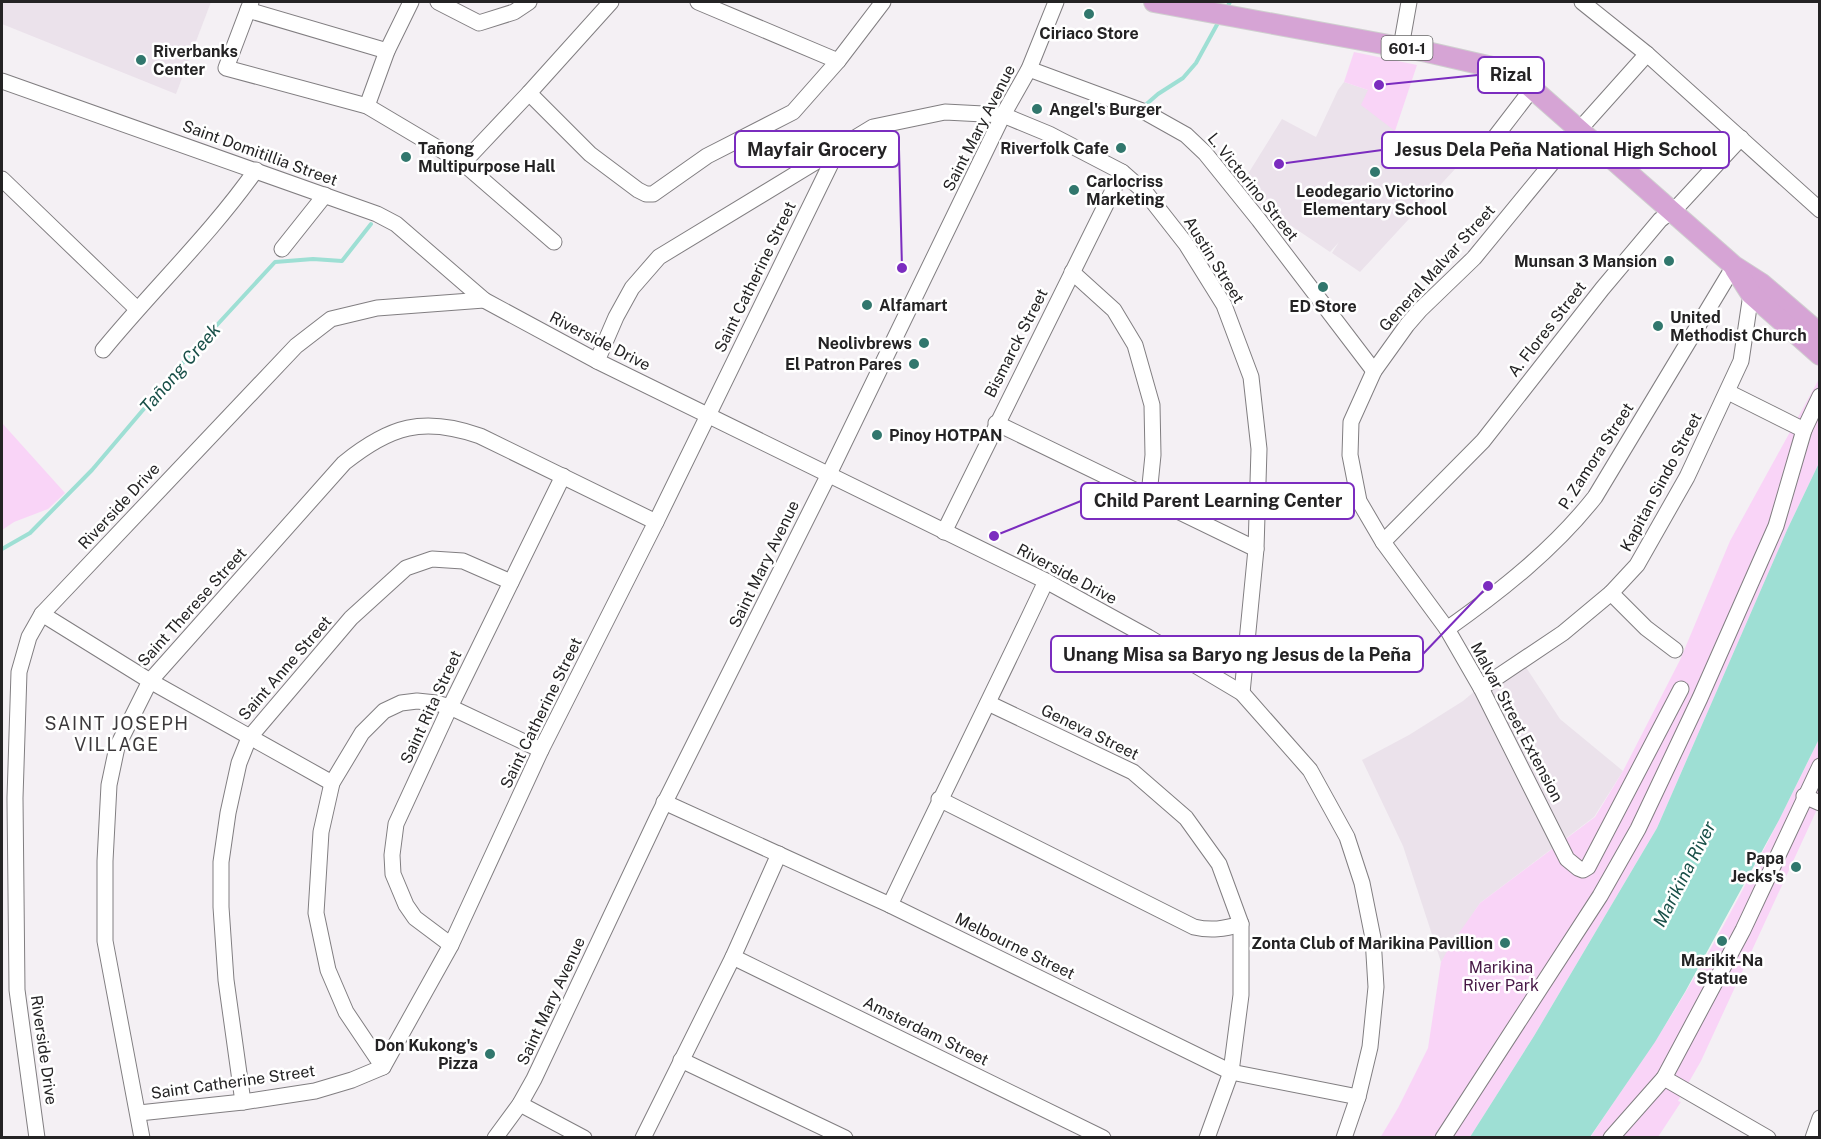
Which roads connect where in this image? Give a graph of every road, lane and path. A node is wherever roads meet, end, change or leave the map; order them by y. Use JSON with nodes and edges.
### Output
{"nodes":[{"id":1,"x":411,"y":2,"type":"edge"},
{"id":2,"x":438,"y":2,"type":"edge"},
{"id":3,"x":529,"y":2,"type":"edge"},
{"id":4,"x":611,"y":2,"type":"edge"},
{"id":5,"x":698,"y":2,"type":"edge"},
{"id":6,"x":883,"y":2,"type":"edge"},
{"id":7,"x":1056,"y":2,"type":"edge"},
{"id":8,"x":1154,"y":2,"type":"edge"},
{"id":9,"x":1409,"y":2,"type":"edge"},
{"id":10,"x":1582,"y":2,"type":"edge"},
{"id":11,"x":250,"y":6,"type":"edge"},
{"id":12,"x":1401,"y":47,"type":"junction"},
{"id":13,"x":387,"y":51,"type":"junction"},
{"id":14,"x":1647,"y":54,"type":"junction"},
{"id":15,"x":838,"y":61,"type":"junction"},
{"id":16,"x":1029,"y":69,"type":"junction"},
{"id":17,"x":2,"y":81,"type":"edge"},
{"id":18,"x":1532,"y":89,"type":"junction"},
{"id":19,"x":529,"y":93,"type":"junction"},
{"id":20,"x":367,"y":106,"type":"junction"},
{"id":21,"x":1003,"y":115,"type":"junction"},
{"id":22,"x":1579,"y":130,"type":"junction"},
{"id":23,"x":1741,"y":138,"type":"junction"},
{"id":24,"x":1489,"y":145,"type":"dead end"},
{"id":25,"x":838,"y":149,"type":"junction"},
{"id":26,"x":463,"y":163,"type":"junction"},
{"id":27,"x":256,"y":170,"type":"junction"},
{"id":28,"x":1122,"y":172,"type":"junction"},
{"id":29,"x":2,"y":179,"type":"edge"},
{"id":30,"x":325,"y":195,"type":"junction"},
{"id":31,"x":1820,"y":210,"type":"edge"},
{"id":32,"x":1671,"y":211,"type":"junction"},
{"id":33,"x":554,"y":242,"type":"dead end"},
{"id":34,"x":282,"y":249,"type":"dead end"},
{"id":35,"x":1734,"y":266,"type":"junction"},
{"id":36,"x":1072,"y":272,"type":"junction"},
{"id":37,"x":1751,"y":294,"type":"junction"},
{"id":38,"x":484,"y":300,"type":"junction"},
{"id":39,"x":1774,"y":304,"type":"junction"},
{"id":40,"x":137,"y":309,"type":"junction"},
{"id":41,"x":1820,"y":334,"type":"edge"},
{"id":42,"x":103,"y":350,"type":"dead end"},
{"id":43,"x":1820,"y":355,"type":"edge"},
{"id":44,"x":597,"y":361,"type":"junction"},
{"id":45,"x":1374,"y":371,"type":"junction"},
{"id":46,"x":1728,"y":392,"type":"junction"},
{"id":47,"x":1820,"y":396,"type":"edge"},
{"id":48,"x":707,"y":414,"type":"junction"},
{"id":49,"x":996,"y":423,"type":"junction"},
{"id":50,"x":1804,"y":430,"type":"junction"},
{"id":51,"x":830,"y":474,"type":"junction"},
{"id":52,"x":563,"y":476,"type":"junction"},
{"id":53,"x":1149,"y":495,"type":"junction"},
{"id":54,"x":656,"y":522,"type":"junction"},
{"id":55,"x":944,"y":532,"type":"junction"},
{"id":56,"x":1383,"y":542,"type":"junction"},
{"id":57,"x":1256,"y":549,"type":"junction"},
{"id":58,"x":1046,"y":581,"type":"junction"},
{"id":59,"x":511,"y":582,"type":"junction"},
{"id":60,"x":1611,"y":593,"type":"junction"},
{"id":61,"x":42,"y":614,"type":"junction"},
{"id":62,"x":1447,"y":629,"type":"junction"},
{"id":63,"x":1674,"y":650,"type":"dead end"},
{"id":64,"x":150,"y":681,"type":"junction"},
{"id":65,"x":1481,"y":688,"type":"junction"},
{"id":66,"x":1681,"y":689,"type":"dead end"},
{"id":67,"x":1242,"y":693,"type":"junction"},
{"id":68,"x":988,"y":703,"type":"junction"},
{"id":69,"x":450,"y":707,"type":"junction"},
{"id":70,"x":249,"y":738,"type":"junction"},
{"id":71,"x":541,"y":750,"type":"junction"},
{"id":72,"x":1820,"y":766,"type":"edge"},
{"id":73,"x":332,"y":783,"type":"junction"},
{"id":74,"x":1804,"y":796,"type":"junction"},
{"id":75,"x":939,"y":799,"type":"junction"},
{"id":76,"x":664,"y":802,"type":"junction"},
{"id":77,"x":1820,"y":803,"type":"edge"},
{"id":78,"x":779,"y":854,"type":"junction"},
{"id":79,"x":890,"y":905,"type":"junction"},
{"id":80,"x":1241,"y":924,"type":"junction"},
{"id":81,"x":451,"y":945,"type":"junction"},
{"id":82,"x":733,"y":957,"type":"junction"},
{"id":83,"x":681,"y":1060,"type":"junction"},
{"id":84,"x":383,"y":1066,"type":"junction"},
{"id":85,"x":1231,"y":1072,"type":"junction"},
{"id":86,"x":1664,"y":1078,"type":"junction"},
{"id":87,"x":1358,"y":1097,"type":"junction"},
{"id":88,"x":243,"y":1102,"type":"junction"},
{"id":89,"x":520,"y":1104,"type":"junction"},
{"id":90,"x":138,"y":1113,"type":"junction"},
{"id":91,"x":1820,"y":1118,"type":"edge"},
{"id":92,"x":37,"y":1137,"type":"edge"},
{"id":93,"x":142,"y":1137,"type":"edge"},
{"id":94,"x":495,"y":1137,"type":"edge"},
{"id":95,"x":584,"y":1137,"type":"edge"},
{"id":96,"x":642,"y":1137,"type":"edge"},
{"id":97,"x":845,"y":1137,"type":"edge"},
{"id":98,"x":1103,"y":1137,"type":"edge"},
{"id":99,"x":1207,"y":1137,"type":"edge"},
{"id":100,"x":1344,"y":1137,"type":"edge"},
{"id":101,"x":1443,"y":1137,"type":"edge"},
{"id":102,"x":1611,"y":1137,"type":"edge"},
{"id":103,"x":1768,"y":1137,"type":"edge"},
{"id":104,"x":1813,"y":1137,"type":"edge"}],
"edges":[{"from":1,"to":13,"type":"street"},
{"from":2,"to":3,"type":"street"},
{"from":4,"to":19,"type":"street"},
{"from":5,"to":15,"type":"street"},
{"from":6,"to":15,"type":"street"},
{"from":7,"to":16,"type":"street","name":"Saint Mary Avenue"},
{"from":8,"to":12,"type":"main road","number":"601-1"},
{"from":9,"to":12,"type":"street"},
{"from":10,"to":14,"type":"street"},
{"from":11,"to":13,"type":"street"},
{"from":11,"to":20,"type":"street"},
{"from":12,"to":18,"type":"main road","number":"601-1"},
{"from":13,"to":20,"type":"street"},
{"from":14,"to":22,"type":"street","name":"General Malvar Street"},
{"from":14,"to":23,"type":"street"},
{"from":15,"to":19,"type":"street"},
{"from":16,"to":21,"type":"street","name":"Saint Mary Avenue"},
{"from":16,"to":45,"type":"street","name":"L. Victorino Street"},
{"from":17,"to":27,"type":"street","name":"Saint Domitillia Street"},
{"from":18,"to":22,"type":"main road","number":"601-1"},
{"from":18,"to":24,"type":"street"},
{"from":19,"to":26,"type":"street"},
{"from":20,"to":26,"type":"street"},
{"from":21,"to":25,"type":"street","name":"Austin Street"},
{"from":21,"to":28,"type":"street","name":"Austin Street"},
{"from":21,"to":51,"type":"street","name":"Saint Mary Avenue"},
{"from":22,"to":32,"type":"main road","number":"601-1"},
{"from":22,"to":45,"type":"street","name":"General Malvar Street"},
{"from":23,"to":31,"type":"street"},
{"from":23,"to":32,"type":"street","name":"A. Flores Street"},
{"from":25,"to":44,"type":"street","name":"Austin Street"},
{"from":25,"to":48,"type":"street","name":"Saint Catherine Street"},
{"from":26,"to":33,"type":"street"},
{"from":27,"to":30,"type":"street","name":"Saint Domitillia Street"},
{"from":27,"to":40,"type":"street"},
{"from":28,"to":36,"type":"street","name":"Bismarck Street"},
{"from":28,"to":57,"type":"street","name":"Austin Street"},
{"from":29,"to":40,"type":"street"},
{"from":30,"to":34,"type":"street"},
{"from":30,"to":38,"type":"street","name":"Saint Domitillia Street"},
{"from":32,"to":35,"type":"main road","number":"601-1"},
{"from":32,"to":56,"type":"street","name":"A. Flores Street"},
{"from":35,"to":37,"type":"main road","number":"601-1"},
{"from":35,"to":39,"type":"main road","number":"601-1"},
{"from":35,"to":62,"type":"street","name":"P. Zamora Street"},
{"from":36,"to":49,"type":"street","name":"Bismarck Street"},
{"from":36,"to":53,"type":"street"},
{"from":37,"to":39,"type":"main road","number":"601-1"},
{"from":37,"to":46,"type":"street","name":"Kapitan Sindo Street"},
{"from":38,"to":44,"type":"street","name":"Riverside Drive"},
{"from":38,"to":61,"type":"street","name":"Riverside Drive"},
{"from":39,"to":41,"type":"main road","number":"601-1"},
{"from":39,"to":43,"type":"main road","number":"601-1"},
{"from":40,"to":42,"type":"street"},
{"from":44,"to":48,"type":"street","name":"Riverside Drive"},
{"from":45,"to":56,"type":"street","name":"Malvar Street Extension"},
{"from":46,"to":50,"type":"street"},
{"from":46,"to":60,"type":"street","name":"Kapitan Sindo Street"},
{"from":47,"to":50,"type":"street"},
{"from":48,"to":51,"type":"street","name":"Riverside Drive"},
{"from":48,"to":54,"type":"street","name":"Saint Catherine Street"},
{"from":49,"to":53,"type":"street"},
{"from":49,"to":55,"type":"street","name":"Bismarck Street"},
{"from":50,"to":101,"type":"street"},
{"from":51,"to":55,"type":"street","name":"Riverside Drive"},
{"from":51,"to":76,"type":"street","name":"Saint Mary Avenue"},
{"from":52,"to":54,"type":"street","name":"Saint Therese Street"},
{"from":52,"to":59,"type":"street","name":"Saint Rita Street"},
{"from":52,"to":64,"type":"street","name":"Saint Therese Street"},
{"from":53,"to":57,"type":"street"},
{"from":54,"to":71,"type":"street","name":"Saint Catherine Street"},
{"from":55,"to":58,"type":"street","name":"Riverside Drive"},
{"from":56,"to":62,"type":"street","name":"Malvar Street Extension"},
{"from":57,"to":67,"type":"street","name":"Austin Street"},
{"from":58,"to":67,"type":"street","name":"Riverside Drive"},
{"from":58,"to":68,"type":"street"},
{"from":59,"to":69,"type":"street","name":"Saint Rita Street"},
{"from":59,"to":70,"type":"street","name":"Saint Anne Street"},
{"from":60,"to":63,"type":"street"},
{"from":60,"to":65,"type":"street","name":"Kapitan Sindo Street"},
{"from":61,"to":64,"type":"street"},
{"from":61,"to":92,"type":"street","name":"Riverside Drive"},
{"from":62,"to":65,"type":"street","name":"Malvar Street Extension"},
{"from":64,"to":70,"type":"street"},
{"from":64,"to":90,"type":"street","name":"Saint Therese Street"},
{"from":65,"to":66,"type":"street","name":"Malvar Street Extension"},
{"from":67,"to":87,"type":"street","name":"Riverside Drive"},
{"from":68,"to":75,"type":"street"},
{"from":68,"to":80,"type":"street","name":"Geneva Street"},
{"from":69,"to":71,"type":"street"},
{"from":69,"to":73,"type":"street"},
{"from":69,"to":81,"type":"street","name":"Saint Rita Street"},
{"from":70,"to":73,"type":"street"},
{"from":70,"to":88,"type":"street","name":"Saint Anne Street"},
{"from":71,"to":81,"type":"street","name":"Saint Catherine Street"},
{"from":72,"to":74,"type":"street"},
{"from":73,"to":84,"type":"street"},
{"from":74,"to":77,"type":"street"},
{"from":74,"to":86,"type":"street"},
{"from":75,"to":79,"type":"street"},
{"from":75,"to":80,"type":"street"},
{"from":76,"to":78,"type":"street","name":"Melbourne Street"},
{"from":76,"to":89,"type":"street","name":"Saint Mary Avenue"},
{"from":78,"to":79,"type":"street","name":"Melbourne Street"},
{"from":78,"to":82,"type":"street"},
{"from":79,"to":85,"type":"street","name":"Melbourne Street"},
{"from":80,"to":85,"type":"street","name":"Geneva Street"},
{"from":81,"to":84,"type":"street","name":"Saint Catherine Street"},
{"from":82,"to":83,"type":"street"},
{"from":82,"to":98,"type":"street","name":"Amsterdam Street"},
{"from":83,"to":96,"type":"street"},
{"from":83,"to":97,"type":"street"},
{"from":84,"to":88,"type":"street","name":"Saint Catherine Street"},
{"from":85,"to":87,"type":"street","name":"Melbourne Street"},
{"from":85,"to":99,"type":"street","name":"Geneva Street"},
{"from":86,"to":102,"type":"street"},
{"from":86,"to":103,"type":"street"},
{"from":87,"to":100,"type":"street","name":"Riverside Drive"},
{"from":88,"to":90,"type":"street","name":"Saint Catherine Street"},
{"from":89,"to":94,"type":"street","name":"Saint Mary Avenue"},
{"from":89,"to":95,"type":"street"},
{"from":90,"to":93,"type":"street","name":"Saint Therese Street"},
{"from":91,"to":104,"type":"street"}]}
